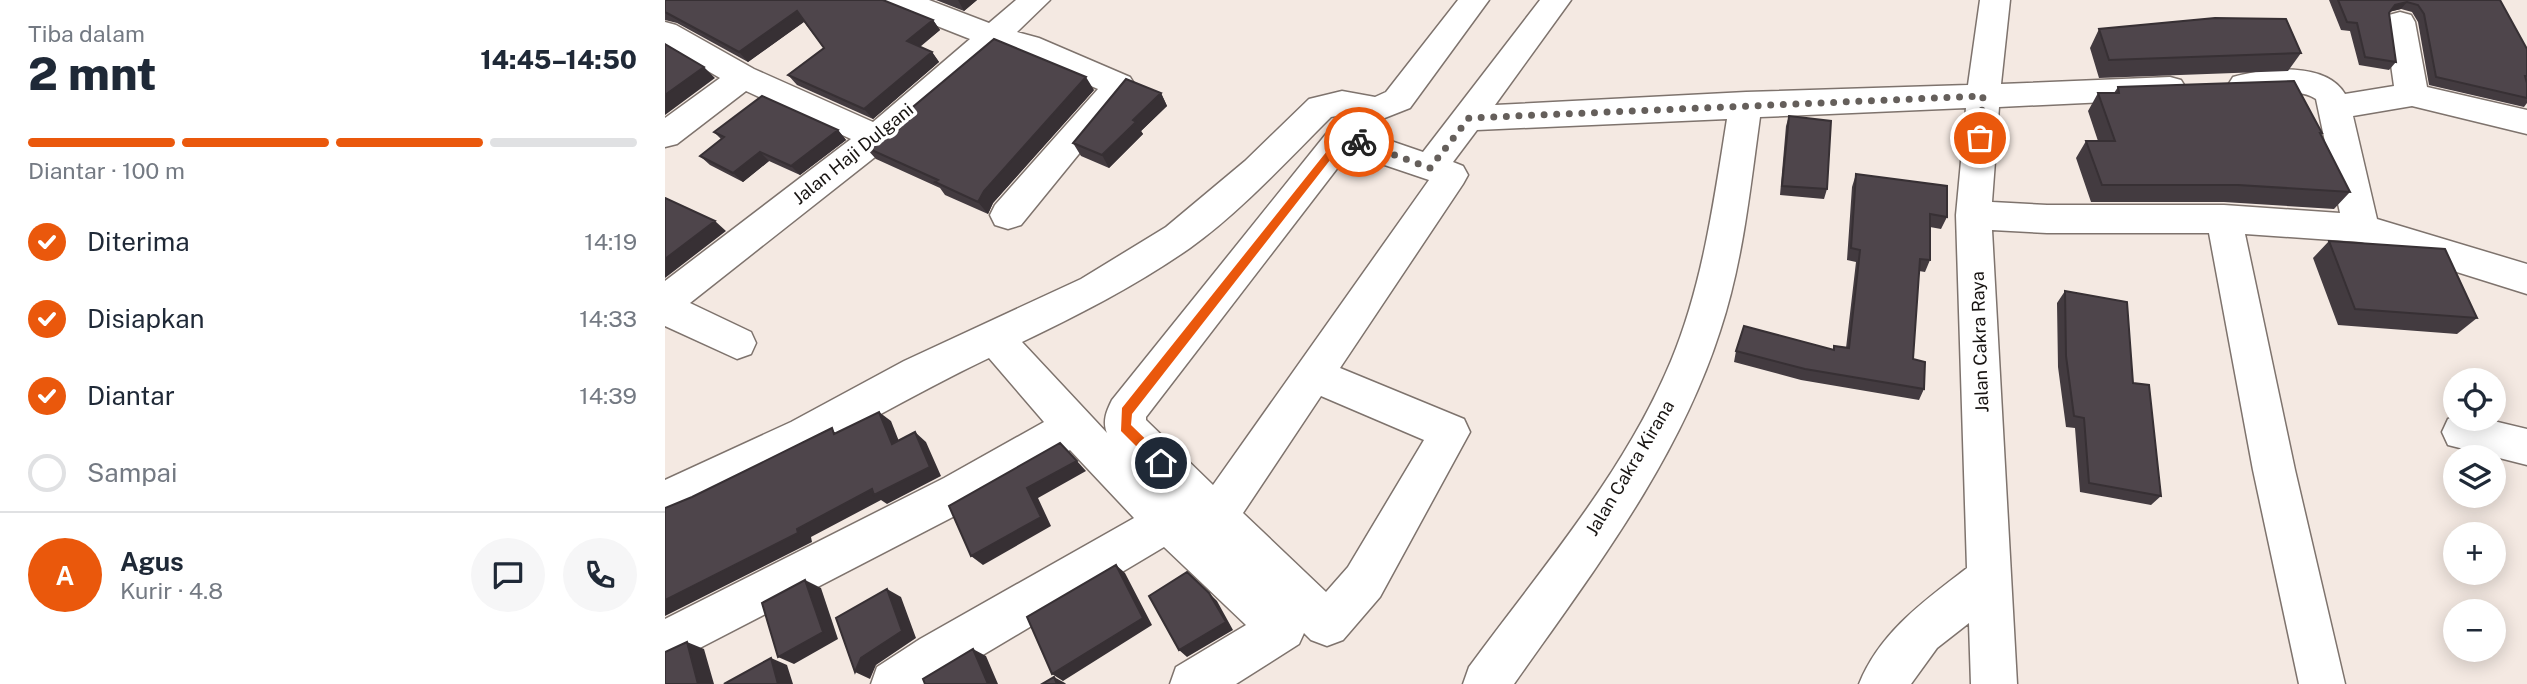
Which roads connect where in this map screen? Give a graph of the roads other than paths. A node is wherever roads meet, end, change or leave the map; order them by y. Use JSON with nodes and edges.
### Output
{"nodes":[{"id":1,"x":900,"y":0,"type":"edge"},
{"id":2,"x":1035,"y":0,"type":"edge"},
{"id":3,"x":1474,"y":0,"type":"edge"},
{"id":4,"x":1556,"y":0,"type":"edge"},
{"id":5,"x":1995,"y":0,"type":"edge"},
{"id":6,"x":2400,"y":22,"type":"dead end"},
{"id":7,"x":665,"y":32,"type":"edge"},
{"id":8,"x":991,"y":36,"type":"junction"},
{"id":9,"x":743,"y":77,"type":"junction"},
{"id":10,"x":2412,"y":95,"type":"junction"},
{"id":11,"x":1983,"y":96,"type":"junction"},
{"id":12,"x":1747,"y":104,"type":"junction"},
{"id":13,"x":2335,"y":107,"type":"junction"},
{"id":14,"x":1469,"y":118,"type":"junction"},
{"id":15,"x":2527,"y":122,"type":"edge"},
{"id":16,"x":665,"y":135,"type":"edge"},
{"id":17,"x":877,"y":137,"type":"junction"},
{"id":18,"x":1430,"y":168,"type":"junction"},
{"id":19,"x":1008,"y":215,"type":"dead end"},
{"id":20,"x":1975,"y":215,"type":"junction"},
{"id":21,"x":2224,"y":219,"type":"junction"},
{"id":22,"x":2361,"y":228,"type":"junction"},
{"id":23,"x":2527,"y":279,"type":"edge"},
{"id":24,"x":665,"y":302,"type":"edge"},
{"id":25,"x":665,"y":309,"type":"edge"},
{"id":26,"x":995,"y":338,"type":"junction"},
{"id":27,"x":737,"y":343,"type":"dead end"},
{"id":28,"x":1314,"y":375,"type":"junction"},
{"id":29,"x":1074,"y":426,"type":"junction"},
{"id":30,"x":2462,"y":432,"type":"dead end"},
{"id":31,"x":2527,"y":447,"type":"edge"},
{"id":32,"x":665,"y":501,"type":"edge"},
{"id":33,"x":1216,"y":516,"type":"junction"},
{"id":34,"x":1167,"y":522,"type":"junction"},
{"id":35,"x":1990,"y":578,"type":"junction"},
{"id":36,"x":665,"y":643,"type":"edge"},
{"id":37,"x":894,"y":684,"type":"edge"},
{"id":38,"x":1193,"y":684,"type":"edge"},
{"id":39,"x":1486,"y":684,"type":"edge"},
{"id":40,"x":1882,"y":684,"type":"edge"},
{"id":41,"x":1994,"y":684,"type":"edge"},
{"id":42,"x":2322,"y":684,"type":"edge"}],
"edges":[{"from":1,"to":8,"type":"street"},
{"from":2,"to":8,"type":"street","name":"Jalan Haji Dulgani"},
{"from":3,"to":26,"type":"street"},
{"from":4,"to":14,"type":"street"},
{"from":5,"to":11,"type":"street","name":"Jalan Cakra Raya"},
{"from":6,"to":10,"type":"street"},
{"from":7,"to":9,"type":"street"},
{"from":8,"to":17,"type":"street","name":"Jalan Haji Dulgani"},
{"from":8,"to":19,"type":"street"},
{"from":9,"to":16,"type":"street"},
{"from":9,"to":17,"type":"street"},
{"from":10,"to":13,"type":"street"},
{"from":10,"to":15,"type":"street"},
{"from":11,"to":12,"type":"street"},
{"from":11,"to":13,"type":"street"},
{"from":11,"to":20,"type":"street","name":"Jalan Cakra Raya"},
{"from":12,"to":14,"type":"street"},
{"from":12,"to":39,"type":"street","name":"Jalan Cakra Kirana"},
{"from":13,"to":22,"type":"street"},
{"from":14,"to":18,"type":"street"},
{"from":17,"to":24,"type":"street","name":"Jalan Haji Dulgani"},
{"from":18,"to":28,"type":"street"},
{"from":18,"to":33,"type":"street"},
{"from":20,"to":21,"type":"street"},
{"from":20,"to":35,"type":"street","name":"Jalan Cakra Raya"},
{"from":21,"to":22,"type":"street"},
{"from":21,"to":42,"type":"street"},
{"from":22,"to":23,"type":"street"},
{"from":25,"to":27,"type":"street"},
{"from":26,"to":29,"type":"street"},
{"from":26,"to":32,"type":"street"},
{"from":28,"to":33,"type":"street"},
{"from":28,"to":33,"type":"street"},
{"from":29,"to":34,"type":"street"},
{"from":29,"to":36,"type":"street"},
{"from":30,"to":31,"type":"street"},
{"from":34,"to":37,"type":"street"},
{"from":34,"to":38,"type":"street"},
{"from":35,"to":40,"type":"street"},
{"from":35,"to":41,"type":"street","name":"Jalan Cakra Raya"}]}
